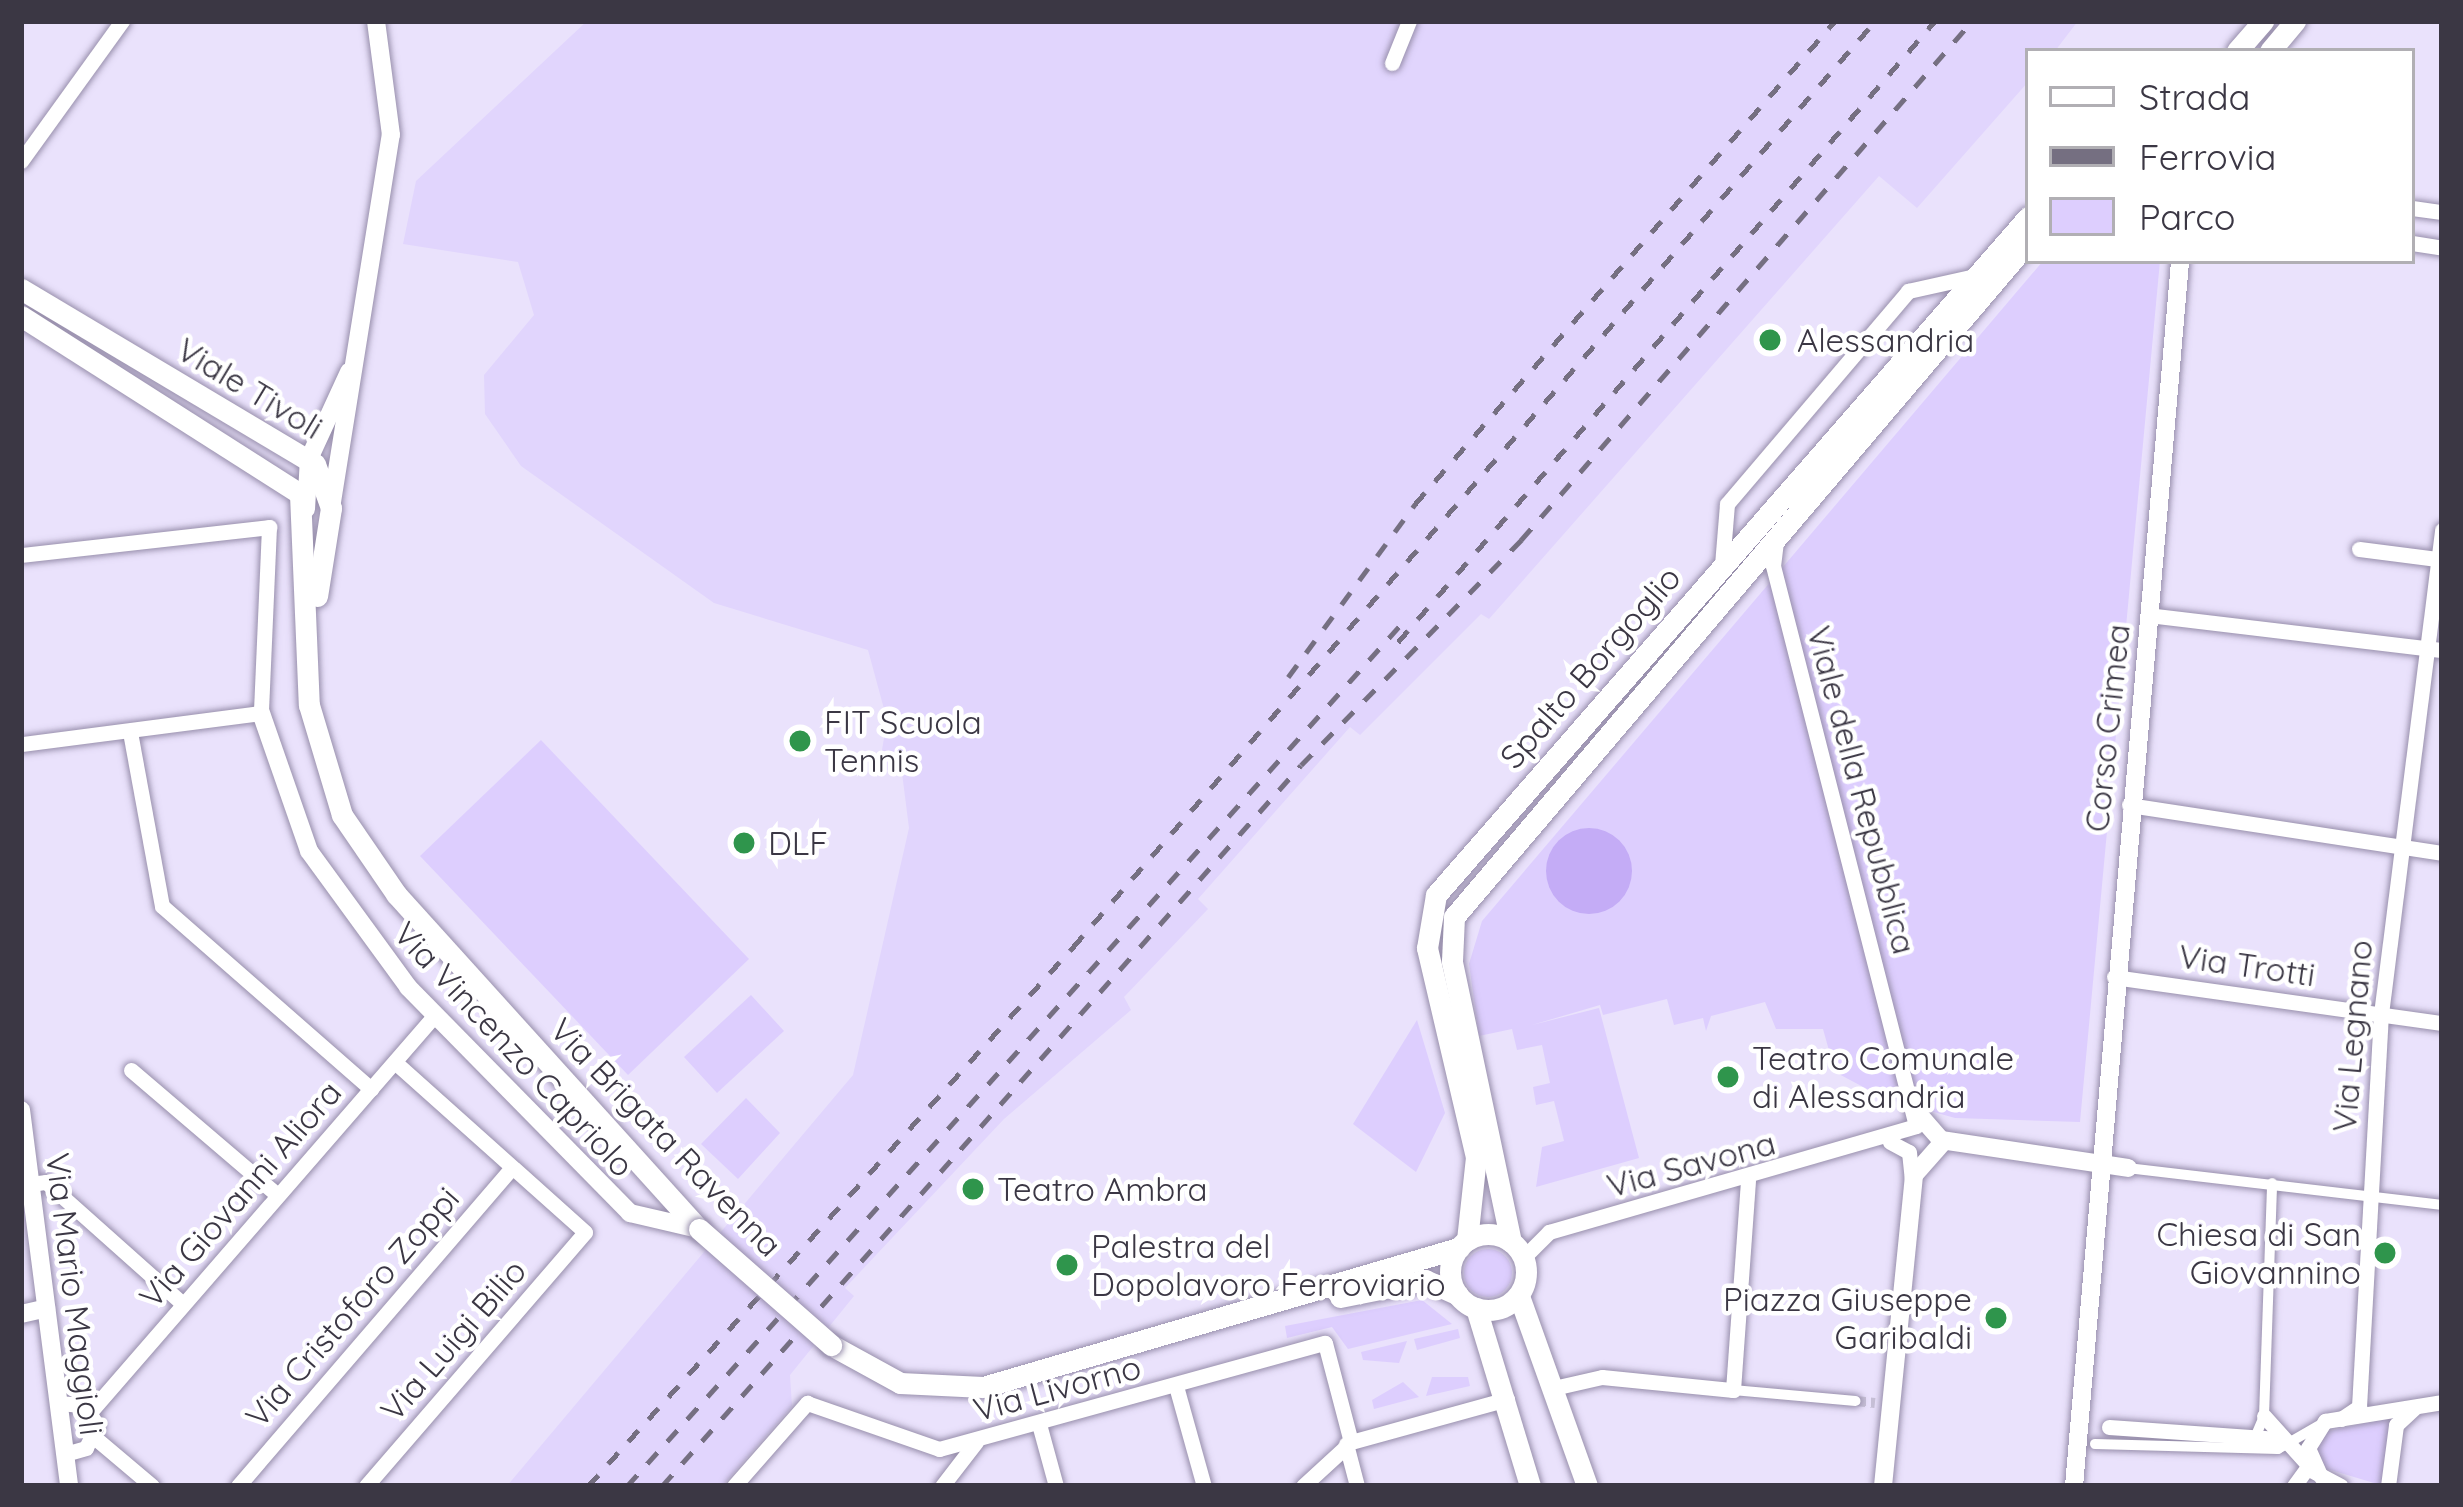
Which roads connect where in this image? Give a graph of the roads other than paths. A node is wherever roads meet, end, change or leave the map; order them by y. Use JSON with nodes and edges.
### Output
{"nodes":[{"id":1,"x":122,"y":21,"type":"edge"},
{"id":2,"x":376,"y":21,"type":"edge"},
{"id":3,"x":1408,"y":21,"type":"edge"},
{"id":4,"x":2263,"y":21,"type":"edge"},
{"id":5,"x":2295,"y":21,"type":"edge"},
{"id":6,"x":2240,"y":48,"type":"edge"},
{"id":7,"x":2272,"y":48,"type":"edge"},
{"id":8,"x":1392,"y":63,"type":"dead end"},
{"id":9,"x":21,"y":161,"type":"edge"},
{"id":10,"x":2025,"y":221,"type":"edge"},
{"id":11,"x":2025,"y":245,"type":"edge"},
{"id":12,"x":2180,"y":264,"type":"edge"},
{"id":13,"x":1978,"y":274,"type":"junction"},
{"id":14,"x":1937,"y":284,"type":"junction"},
{"id":15,"x":21,"y":289,"type":"edge"},
{"id":16,"x":1960,"y":292,"type":"junction"},
{"id":17,"x":21,"y":316,"type":"edge"},
{"id":18,"x":1955,"y":326,"type":"junction"},
{"id":19,"x":353,"y":362,"type":"junction"},
{"id":20,"x":328,"y":418,"type":"junction"},
{"id":21,"x":260,"y":434,"type":"junction"},
{"id":22,"x":309,"y":459,"type":"junction"},
{"id":23,"x":1808,"y":495,"type":"junction"},
{"id":24,"x":332,"y":508,"type":"junction"},
{"id":25,"x":306,"y":511,"type":"junction"},
{"id":26,"x":2442,"y":530,"type":"edge"},
{"id":27,"x":2359,"y":549,"type":"dead end"},
{"id":28,"x":21,"y":555,"type":"edge"},
{"id":29,"x":2437,"y":559,"type":"junction"},
{"id":30,"x":1721,"y":568,"type":"junction"},
{"id":31,"x":2148,"y":615,"type":"junction"},
{"id":32,"x":310,"y":638,"type":"junction"},
{"id":33,"x":2433,"y":649,"type":"edge"},
{"id":34,"x":261,"y":713,"type":"junction"},
{"id":35,"x":130,"y":732,"type":"junction"},
{"id":36,"x":21,"y":744,"type":"edge"},
{"id":37,"x":2129,"y":805,"type":"junction"},
{"id":38,"x":2401,"y":847,"type":"junction"},
{"id":39,"x":2442,"y":854,"type":"edge"},
{"id":40,"x":2114,"y":977,"type":"junction"},
{"id":41,"x":2381,"y":1014,"type":"junction"},
{"id":42,"x":434,"y":1016,"type":"junction"},
{"id":43,"x":2442,"y":1023,"type":"edge"},
{"id":44,"x":395,"y":1062,"type":"junction"},
{"id":45,"x":131,"y":1070,"type":"dead end"},
{"id":46,"x":371,"y":1089,"type":"junction"},
{"id":47,"x":1914,"y":1108,"type":"junction"},
{"id":48,"x":22,"y":1122,"type":"edge"},
{"id":49,"x":2103,"y":1125,"type":"junction"},
{"id":50,"x":1944,"y":1141,"type":"junction"},
{"id":51,"x":1887,"y":1143,"type":"junction"},
{"id":52,"x":2066,"y":1154,"type":"junction"},
{"id":53,"x":2101,"y":1160,"type":"junction"},
{"id":54,"x":512,"y":1168,"type":"junction"},
{"id":55,"x":2128,"y":1168,"type":"joint"},
{"id":56,"x":1748,"y":1181,"type":"junction"},
{"id":57,"x":2272,"y":1183,"type":"junction"},
{"id":58,"x":31,"y":1184,"type":"junction"},
{"id":59,"x":1912,"y":1190,"type":"junction"},
{"id":60,"x":276,"y":1194,"type":"junction"},
{"id":61,"x":2370,"y":1196,"type":"junction"},
{"id":62,"x":2442,"y":1205,"type":"edge"},
{"id":63,"x":699,"y":1229,"type":"junction"},
{"id":64,"x":1463,"y":1244,"type":"junction"},
{"id":65,"x":1517,"y":1250,"type":"junction"},
{"id":66,"x":1519,"y":1296,"type":"junction"},
{"id":67,"x":1467,"y":1301,"type":"junction"},
{"id":68,"x":183,"y":1304,"type":"junction"},
{"id":69,"x":46,"y":1308,"type":"junction"},
{"id":70,"x":1256,"y":1310,"type":"junction"},
{"id":71,"x":21,"y":1314,"type":"edge"},
{"id":72,"x":1176,"y":1386,"type":"junction"},
{"id":73,"x":1558,"y":1387,"type":"junction"},
{"id":74,"x":1733,"y":1390,"type":"junction"},
{"id":75,"x":1507,"y":1399,"type":"junction"},
{"id":76,"x":1856,"y":1402,"type":"tunnel mouth"},
{"id":77,"x":2442,"y":1402,"type":"edge"},
{"id":78,"x":58,"y":1403,"type":"junction"},
{"id":79,"x":1875,"y":1403,"type":"dead end"},
{"id":80,"x":2423,"y":1405,"type":"junction"},
{"id":81,"x":91,"y":1411,"type":"junction"},
{"id":82,"x":2264,"y":1416,"type":"junction"},
{"id":83,"x":2341,"y":1419,"type":"junction"},
{"id":84,"x":1039,"y":1424,"type":"junction"},
{"id":85,"x":2095,"y":1425,"type":"junction"},
{"id":86,"x":2320,"y":1425,"type":"junction"},
{"id":87,"x":94,"y":1438,"type":"junction"},
{"id":88,"x":976,"y":1442,"type":"junction"},
{"id":89,"x":2253,"y":1442,"type":"junction"},
{"id":90,"x":1348,"y":1443,"type":"junction"},
{"id":91,"x":2095,"y":1444,"type":"dead end"},
{"id":92,"x":2281,"y":1444,"type":"junction"},
{"id":93,"x":1887,"y":1445,"type":"junction"},
{"id":94,"x":65,"y":1454,"type":"junction"},
{"id":95,"x":2314,"y":1473,"type":"junction"},
{"id":96,"x":2294,"y":1485,"type":"edge"},
{"id":97,"x":69,"y":1486,"type":"edge"},
{"id":98,"x":152,"y":1486,"type":"edge"},
{"id":99,"x":238,"y":1486,"type":"edge"},
{"id":100,"x":366,"y":1486,"type":"edge"},
{"id":101,"x":734,"y":1486,"type":"edge"},
{"id":102,"x":942,"y":1486,"type":"edge"},
{"id":103,"x":1056,"y":1486,"type":"edge"},
{"id":104,"x":1204,"y":1486,"type":"edge"},
{"id":105,"x":1303,"y":1486,"type":"edge"},
{"id":106,"x":1357,"y":1486,"type":"edge"},
{"id":107,"x":1530,"y":1486,"type":"edge"},
{"id":108,"x":1587,"y":1486,"type":"edge"},
{"id":109,"x":1883,"y":1486,"type":"edge"},
{"id":110,"x":2074,"y":1486,"type":"edge"},
{"id":111,"x":2341,"y":1486,"type":"edge"},
{"id":112,"x":2388,"y":1486,"type":"edge"}],
"edges":[{"from":1,"to":9,"type":"street"},
{"from":2,"to":19,"type":"street"},
{"from":3,"to":8,"type":"street"},
{"from":4,"to":6,"type":"main road"},
{"from":5,"to":7,"type":"main road"},
{"from":10,"to":13,"type":"main road","name":"Spalto Borgoglio"},
{"from":11,"to":18,"type":"main road","name":"Spalto Borgoglio"},
{"from":12,"to":31,"type":"street","name":"Corso Crimea"},
{"from":13,"to":14,"type":"street"},
{"from":13,"to":16,"type":"main road","name":"Spalto Borgoglio"},
{"from":14,"to":16,"type":"street"},
{"from":14,"to":30,"type":"street"},
{"from":15,"to":21,"type":"main road","name":"Viale Tivoli"},
{"from":16,"to":18,"type":"street"},
{"from":16,"to":30,"type":"main road","name":"Spalto Borgoglio"},
{"from":17,"to":25,"type":"main road","name":"Viale Tivoli"},
{"from":18,"to":23,"type":"main road","name":"Spalto Borgoglio"},
{"from":19,"to":20,"type":"street"},
{"from":19,"to":24,"type":"street"},
{"from":20,"to":21,"type":"street"},
{"from":20,"to":22,"type":"street"},
{"from":21,"to":22,"type":"main road","name":"Viale Tivoli"},
{"from":22,"to":24,"type":"main road","name":"Viale Tivoli"},
{"from":22,"to":25,"type":"street"},
{"from":23,"to":47,"type":"street","name":"Viale della Repubblica"},
{"from":23,"to":65,"type":"main road","name":"Spalto Borgoglio"},
{"from":24,"to":32,"type":"main road"},
{"from":25,"to":32,"type":"main road"},
{"from":26,"to":29,"type":"street","name":"Via Legnano"},
{"from":27,"to":29,"type":"street"},
{"from":28,"to":34,"type":"street","name":"Via Vincenzo Capriolo"},
{"from":29,"to":33,"type":"street","name":"Via Legnano"},
{"from":30,"to":64,"type":"main road","name":"Spalto Borgoglio"},
{"from":31,"to":33,"type":"street"},
{"from":31,"to":37,"type":"street","name":"Corso Crimea"},
{"from":32,"to":63,"type":"main road","name":"Via Brigata Ravenna"},
{"from":33,"to":38,"type":"street","name":"Via Legnano"},
{"from":34,"to":35,"type":"street"},
{"from":34,"to":42,"type":"street","name":"Via Vincenzo Capriolo"},
{"from":35,"to":36,"type":"street"},
{"from":35,"to":46,"type":"street"},
{"from":37,"to":38,"type":"street"},
{"from":37,"to":40,"type":"street","name":"Corso Crimea"},
{"from":38,"to":39,"type":"street"},
{"from":38,"to":41,"type":"street","name":"Via Legnano"},
{"from":40,"to":41,"type":"street","name":"Via Trotti"},
{"from":40,"to":49,"type":"street","name":"Corso Crimea"},
{"from":41,"to":43,"type":"street","name":"Via Trotti"},
{"from":41,"to":61,"type":"street","name":"Via Legnano"},
{"from":42,"to":44,"type":"street","name":"Via Giovanni Aliora"},
{"from":42,"to":63,"type":"street","name":"Via Vincenzo Capriolo"},
{"from":44,"to":46,"type":"street","name":"Via Giovanni Aliora"},
{"from":44,"to":54,"type":"street"},
{"from":45,"to":60,"type":"street"},
{"from":46,"to":60,"type":"street","name":"Via Giovanni Aliora"},
{"from":47,"to":50,"type":"street"},
{"from":47,"to":51,"type":"street"},
{"from":48,"to":58,"type":"street","name":"Via Mario Maggioli"},
{"from":49,"to":52,"type":"street"},
{"from":49,"to":53,"type":"street","name":"Corso Crimea"},
{"from":50,"to":52,"type":"street"},
{"from":50,"to":59,"type":"street"},
{"from":51,"to":56,"type":"street","name":"Via Savona"},
{"from":51,"to":59,"type":"street"},
{"from":52,"to":53,"type":"street"},
{"from":53,"to":55,"type":"street"},
{"from":53,"to":85,"type":"street","name":"Corso Crimea"},
{"from":54,"to":99,"type":"street","name":"Via Cristoforo Zoppi"},
{"from":54,"to":100,"type":"street","name":"Via Luigi Bilio"},
{"from":55,"to":57,"type":"street"},
{"from":56,"to":65,"type":"street","name":"Via Savona"},
{"from":56,"to":74,"type":"street"},
{"from":57,"to":61,"type":"street"},
{"from":57,"to":82,"type":"street"},
{"from":58,"to":68,"type":"street"},
{"from":58,"to":69,"type":"street","name":"Via Mario Maggioli"},
{"from":59,"to":93,"type":"street"},
{"from":60,"to":68,"type":"street","name":"Via Giovanni Aliora"},
{"from":61,"to":62,"type":"street"},
{"from":61,"to":83,"type":"street","name":"Via Legnano"},
{"from":63,"to":70,"type":"main road","name":"Via Brigata Ravenna","bridge":true},
{"from":64,"to":65,"type":"main road","name":"Via Brigata Ravenna"},
{"from":64,"to":67,"type":"main road","name":"Spalto Borgoglio"},
{"from":64,"to":70,"type":"main road","name":"Via Brigata Ravenna"},
{"from":65,"to":66,"type":"main road","name":"Spalto Borgoglio"},
{"from":66,"to":67,"type":"main road"},
{"from":66,"to":73,"type":"main road"},
{"from":67,"to":70,"type":"main road","name":"Via Brigata Ravenna"},
{"from":67,"to":75,"type":"main road"},
{"from":68,"to":81,"type":"street","name":"Via Giovanni Aliora"},
{"from":69,"to":71,"type":"street"},
{"from":69,"to":78,"type":"street","name":"Via Mario Maggioli"},
{"from":72,"to":84,"type":"street","name":"Via Livorno"},
{"from":72,"to":90,"type":"street","name":"Via Livorno"},
{"from":72,"to":104,"type":"street"},
{"from":73,"to":74,"type":"street"},
{"from":73,"to":108,"type":"main road"},
{"from":74,"to":76,"type":"street"},
{"from":75,"to":90,"type":"street"},
{"from":75,"to":107,"type":"main road"},
{"from":77,"to":80,"type":"street"},
{"from":78,"to":81,"type":"street"},
{"from":78,"to":94,"type":"street","name":"Via Mario Maggioli"},
{"from":79,"to":93,"type":"street"},
{"from":80,"to":83,"type":"street"},
{"from":80,"to":112,"type":"street"},
{"from":81,"to":87,"type":"street"},
{"from":82,"to":89,"type":"street"},
{"from":82,"to":92,"type":"street"},
{"from":83,"to":86,"type":"street"},
{"from":84,"to":88,"type":"street","name":"Via Livorno"},
{"from":84,"to":103,"type":"street"},
{"from":85,"to":89,"type":"street"},
{"from":85,"to":110,"type":"street","name":"Corso Crimea"},
{"from":86,"to":92,"type":"street"},
{"from":86,"to":95,"type":"street"},
{"from":87,"to":94,"type":"street"},
{"from":87,"to":98,"type":"street"},
{"from":88,"to":101,"type":"street","name":"Via Livorno"},
{"from":88,"to":102,"type":"street"},
{"from":89,"to":91,"type":"street"},
{"from":89,"to":92,"type":"street"},
{"from":90,"to":105,"type":"street"},
{"from":90,"to":106,"type":"street"},
{"from":92,"to":95,"type":"street"},
{"from":93,"to":109,"type":"street"},
{"from":94,"to":97,"type":"street","name":"Via Mario Maggioli"},
{"from":95,"to":96,"type":"street"},
{"from":95,"to":111,"type":"street"}]}
